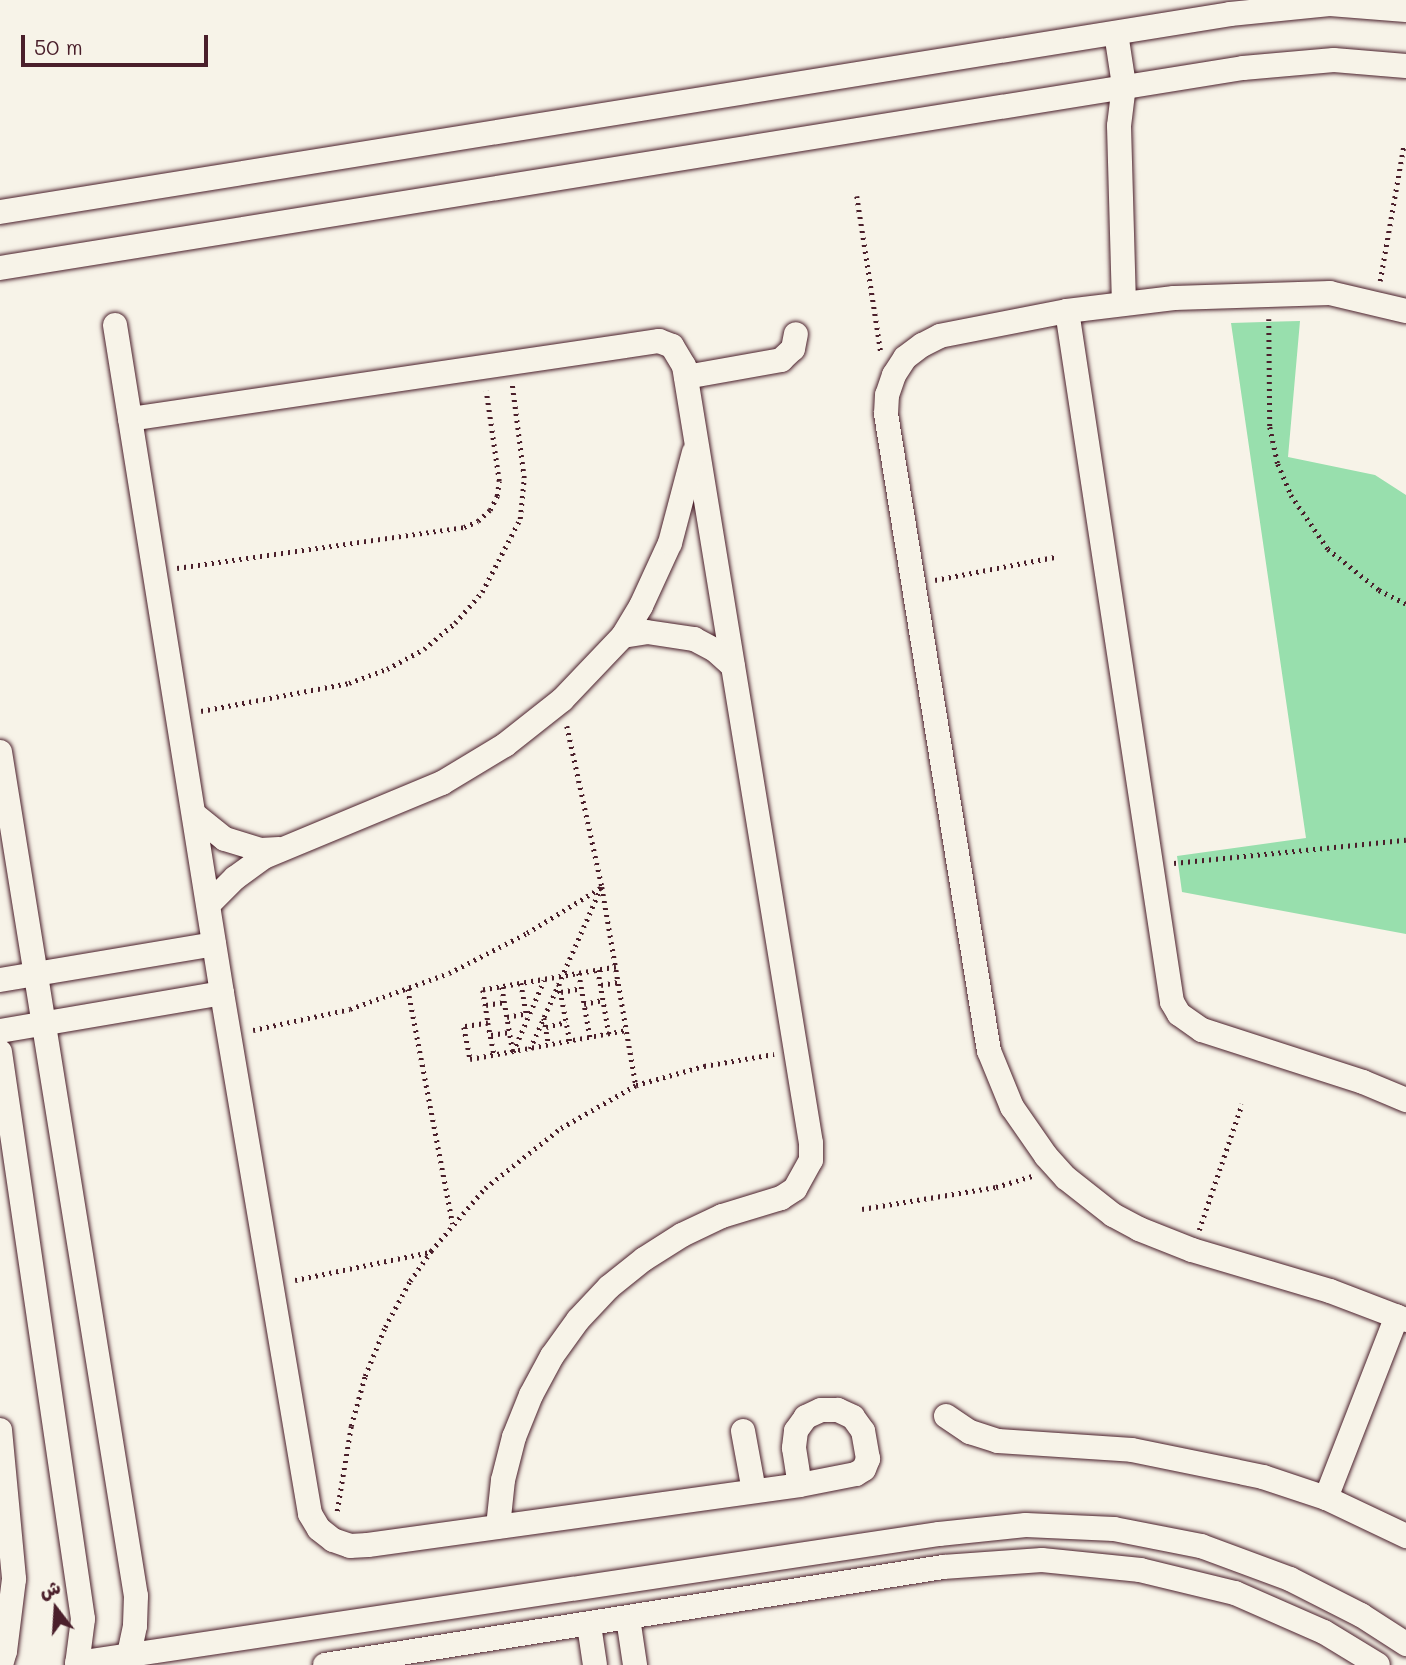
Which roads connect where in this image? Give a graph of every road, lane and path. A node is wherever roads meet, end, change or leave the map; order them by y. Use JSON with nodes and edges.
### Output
{"nodes":[{"id":1,"x":1406,"y":10,"type":"edge"},
{"id":2,"x":1116,"y":33,"type":"junction"},
{"id":3,"x":1406,"y":66,"type":"edge"},
{"id":4,"x":1124,"y":85,"type":"junction"},
{"id":5,"x":1404,"y":144,"type":"dead end"},
{"id":6,"x":857,"y":196,"type":"dead end"},
{"id":7,"x":0,"y":212,"type":"edge"},
{"id":8,"x":0,"y":268,"type":"edge"},
{"id":9,"x":1269,"y":294,"type":"junction"},
{"id":10,"x":1124,"y":302,"type":"junction"},
{"id":11,"x":1376,"y":302,"type":"junction"},
{"id":12,"x":1068,"y":311,"type":"junction"},
{"id":13,"x":1406,"y":311,"type":"edge"},
{"id":14,"x":115,"y":325,"type":"dead end"},
{"id":15,"x":796,"y":334,"type":"dead end"},
{"id":16,"x":881,"y":355,"type":"dead end"},
{"id":17,"x":509,"y":363,"type":"junction"},
{"id":18,"x":482,"y":367,"type":"junction"},
{"id":19,"x":686,"y":377,"type":"junction"},
{"id":20,"x":130,"y":419,"type":"junction"},
{"id":21,"x":697,"y":441,"type":"junction"},
{"id":22,"x":1055,"y":557,"type":"dead end"},
{"id":23,"x":156,"y":571,"type":"junction"},
{"id":24,"x":914,"y":585,"type":"junction"},
{"id":25,"x":1406,"y":604,"type":"edge"},
{"id":26,"x":623,"y":636,"type":"junction"},
{"id":27,"x":733,"y":666,"type":"junction"},
{"id":28,"x":562,"y":700,"type":"junction"},
{"id":29,"x":179,"y":715,"type":"junction"},
{"id":30,"x":0,"y":752,"type":"edge"},
{"id":31,"x":195,"y":816,"type":"junction"},
{"id":32,"x":1406,"y":840,"type":"edge"},
{"id":33,"x":280,"y":849,"type":"junction"},
{"id":34,"x":1150,"y":866,"type":"junction"},
{"id":35,"x":602,"y":887,"type":"junction"},
{"id":36,"x":209,"y":904,"type":"junction"},
{"id":37,"x":214,"y":944,"type":"junction"},
{"id":38,"x":616,"y":967,"type":"junction"},
{"id":39,"x":598,"y":970,"type":"junction"},
{"id":40,"x":579,"y":973,"type":"junction"},
{"id":41,"x":36,"y":974,"type":"junction"},
{"id":42,"x":562,"y":976,"type":"junction"},
{"id":43,"x":544,"y":979,"type":"junction"},
{"id":44,"x":0,"y":980,"type":"edge"},
{"id":45,"x":618,"y":982,"type":"junction"},
{"id":46,"x":559,"y":983,"type":"junction"},
{"id":47,"x":521,"y":984,"type":"junction"},
{"id":48,"x":601,"y":985,"type":"junction"},
{"id":49,"x":502,"y":987,"type":"junction"},
{"id":50,"x":581,"y":988,"type":"junction"},
{"id":51,"x":408,"y":989,"type":"junction"},
{"id":52,"x":561,"y":992,"type":"junction"},
{"id":53,"x":222,"y":993,"type":"junction"},
{"id":54,"x":537,"y":997,"type":"junction"},
{"id":55,"x":524,"y":999,"type":"junction"},
{"id":56,"x":603,"y":1000,"type":"junction"},
{"id":57,"x":505,"y":1002,"type":"junction"},
{"id":58,"x":584,"y":1004,"type":"junction"},
{"id":59,"x":486,"y":1005,"type":"junction"},
{"id":60,"x":527,"y":1015,"type":"junction"},
{"id":61,"x":507,"y":1017,"type":"junction"},
{"id":62,"x":544,"y":1017,"type":"junction"},
{"id":63,"x":488,"y":1023,"type":"junction"},
{"id":64,"x":566,"y":1023,"type":"junction"},
{"id":65,"x":44,"y":1024,"type":"junction"},
{"id":66,"x":546,"y":1027,"type":"junction"},
{"id":67,"x":627,"y":1030,"type":"junction"},
{"id":68,"x":0,"y":1031,"type":"edge"},
{"id":69,"x":510,"y":1032,"type":"junction"},
{"id":70,"x":229,"y":1034,"type":"junction"},
{"id":71,"x":609,"y":1034,"type":"junction"},
{"id":72,"x":491,"y":1035,"type":"junction"},
{"id":73,"x":590,"y":1037,"type":"junction"},
{"id":74,"x":570,"y":1041,"type":"junction"},
{"id":75,"x":550,"y":1045,"type":"junction"},
{"id":76,"x":530,"y":1049,"type":"junction"},
{"id":77,"x":796,"y":1050,"type":"junction"},
{"id":78,"x":0,"y":1052,"type":"edge"},
{"id":79,"x":513,"y":1052,"type":"junction"},
{"id":80,"x":494,"y":1055,"type":"junction"},
{"id":81,"x":636,"y":1086,"type":"junction"},
{"id":82,"x":1406,"y":1100,"type":"edge"},
{"id":83,"x":1242,"y":1104,"type":"dead end"},
{"id":84,"x":1057,"y":1168,"type":"junction"},
{"id":85,"x":862,"y":1209,"type":"dead end"},
{"id":86,"x":453,"y":1224,"type":"junction"},
{"id":87,"x":1192,"y":1250,"type":"junction"},
{"id":88,"x":431,"y":1251,"type":"junction"},
{"id":89,"x":272,"y":1285,"type":"junction"},
{"id":90,"x":1402,"y":1318,"type":"edge"},
{"id":91,"x":946,"y":1416,"type":"dead end"},
{"id":92,"x":0,"y":1430,"type":"edge"},
{"id":93,"x":743,"y":1431,"type":"dead end"},
{"id":94,"x":800,"y":1485,"type":"dead end"},
{"id":95,"x":754,"y":1491,"type":"junction"},
{"id":96,"x":1326,"y":1498,"type":"junction"},
{"id":97,"x":498,"y":1527,"type":"junction"},
{"id":98,"x":939,"y":1534,"type":"junction"},
{"id":99,"x":1406,"y":1536,"type":"edge"},
{"id":100,"x":333,"y":1540,"type":"junction"},
{"id":101,"x":943,"y":1567,"type":"junction"},
{"id":102,"x":628,"y":1618,"type":"junction"},
{"id":103,"x":589,"y":1625,"type":"junction"},
{"id":104,"x":1406,"y":1644,"type":"edge"},
{"id":105,"x":129,"y":1660,"type":"edge"},
{"id":106,"x":77,"y":1664,"type":"edge"},
{"id":107,"x":1,"y":1665,"type":"edge"},
{"id":108,"x":325,"y":1665,"type":"edge"},
{"id":109,"x":595,"y":1665,"type":"edge"},
{"id":110,"x":635,"y":1665,"type":"edge"},
{"id":111,"x":1378,"y":1665,"type":"edge"}],
"edges":[{"from":1,"to":2,"type":"street"},
{"from":2,"to":4,"type":"street"},
{"from":2,"to":7,"type":"street"},
{"from":3,"to":4,"type":"street"},
{"from":4,"to":8,"type":"street"},
{"from":4,"to":10,"type":"street"},
{"from":5,"to":11,"type":"path"},
{"from":6,"to":16,"type":"path"},
{"from":9,"to":10,"type":"street"},
{"from":9,"to":11,"type":"street"},
{"from":9,"to":25,"type":"path"},
{"from":10,"to":12,"type":"street"},
{"from":11,"to":13,"type":"street"},
{"from":12,"to":24,"type":"street"},
{"from":12,"to":34,"type":"street"},
{"from":14,"to":20,"type":"street"},
{"from":15,"to":19,"type":"street"},
{"from":17,"to":18,"type":"street"},
{"from":17,"to":19,"type":"street"},
{"from":17,"to":29,"type":"path"},
{"from":18,"to":20,"type":"street"},
{"from":18,"to":23,"type":"path"},
{"from":19,"to":21,"type":"street"},
{"from":20,"to":23,"type":"street"},
{"from":21,"to":26,"type":"street"},
{"from":21,"to":27,"type":"street"},
{"from":22,"to":24,"type":"path"},
{"from":23,"to":29,"type":"street"},
{"from":24,"to":84,"type":"street"},
{"from":26,"to":27,"type":"street"},
{"from":26,"to":28,"type":"street"},
{"from":27,"to":77,"type":"street"},
{"from":28,"to":33,"type":"street"},
{"from":28,"to":35,"type":"path"},
{"from":29,"to":31,"type":"street"},
{"from":30,"to":41,"type":"street"},
{"from":31,"to":33,"type":"street"},
{"from":31,"to":36,"type":"street"},
{"from":32,"to":34,"type":"path"},
{"from":33,"to":36,"type":"street"},
{"from":34,"to":82,"type":"street"},
{"from":35,"to":38,"type":"path"},
{"from":35,"to":42,"type":"path"},
{"from":35,"to":51,"type":"path"},
{"from":36,"to":37,"type":"street"},
{"from":37,"to":41,"type":"street"},
{"from":37,"to":53,"type":"street"},
{"from":38,"to":39,"type":"path"},
{"from":38,"to":45,"type":"path"},
{"from":39,"to":40,"type":"path"},
{"from":39,"to":48,"type":"path"},
{"from":40,"to":42,"type":"path"},
{"from":40,"to":50,"type":"path"},
{"from":41,"to":44,"type":"street"},
{"from":41,"to":65,"type":"street"},
{"from":42,"to":43,"type":"path"},
{"from":42,"to":46,"type":"path"},
{"from":43,"to":47,"type":"path"},
{"from":43,"to":54,"type":"path"},
{"from":45,"to":48,"type":"path"},
{"from":45,"to":67,"type":"path"},
{"from":46,"to":52,"type":"path"},
{"from":46,"to":62,"type":"path"},
{"from":47,"to":49,"type":"path"},
{"from":47,"to":55,"type":"path"},
{"from":48,"to":56,"type":"path"},
{"from":49,"to":57,"type":"path"},
{"from":49,"to":59,"type":"path"},
{"from":50,"to":52,"type":"path"},
{"from":50,"to":58,"type":"path"},
{"from":51,"to":70,"type":"path"},
{"from":51,"to":86,"type":"path"},
{"from":52,"to":64,"type":"path"},
{"from":53,"to":65,"type":"street"},
{"from":53,"to":70,"type":"street"},
{"from":54,"to":55,"type":"path"},
{"from":54,"to":60,"type":"path"},
{"from":55,"to":60,"type":"path"},
{"from":56,"to":58,"type":"path"},
{"from":56,"to":71,"type":"path"},
{"from":57,"to":59,"type":"path"},
{"from":57,"to":61,"type":"path"},
{"from":58,"to":73,"type":"path"},
{"from":59,"to":63,"type":"path"},
{"from":60,"to":61,"type":"path"},
{"from":60,"to":79,"type":"path"},
{"from":61,"to":69,"type":"path"},
{"from":62,"to":66,"type":"path"},
{"from":62,"to":76,"type":"path"},
{"from":63,"to":72,"type":"path"},
{"from":63,"to":80,"type":"path"},
{"from":64,"to":66,"type":"path"},
{"from":64,"to":74,"type":"path"},
{"from":65,"to":68,"type":"street"},
{"from":65,"to":105,"type":"street"},
{"from":66,"to":75,"type":"path"},
{"from":67,"to":71,"type":"path"},
{"from":67,"to":81,"type":"path"},
{"from":69,"to":72,"type":"path"},
{"from":69,"to":79,"type":"path"},
{"from":70,"to":89,"type":"street"},
{"from":71,"to":73,"type":"path"},
{"from":72,"to":80,"type":"path"},
{"from":73,"to":74,"type":"path"},
{"from":74,"to":75,"type":"path"},
{"from":75,"to":76,"type":"path"},
{"from":76,"to":79,"type":"path"},
{"from":77,"to":81,"type":"path"},
{"from":77,"to":97,"type":"street"},
{"from":78,"to":106,"type":"street"},
{"from":79,"to":80,"type":"path"},
{"from":81,"to":86,"type":"path"},
{"from":83,"to":87,"type":"path"},
{"from":84,"to":85,"type":"path"},
{"from":84,"to":87,"type":"street"},
{"from":86,"to":88,"type":"path"},
{"from":87,"to":90,"type":"street"},
{"from":88,"to":89,"type":"path"},
{"from":88,"to":100,"type":"path"},
{"from":89,"to":100,"type":"street"},
{"from":90,"to":96,"type":"street"},
{"from":91,"to":96,"type":"street"},
{"from":92,"to":107,"type":"street"},
{"from":93,"to":95,"type":"street"},
{"from":94,"to":95,"type":"street"},
{"from":95,"to":97,"type":"street"},
{"from":96,"to":99,"type":"street"},
{"from":97,"to":100,"type":"street"},
{"from":98,"to":101,"type":"street"},
{"from":98,"to":104,"type":"street"},
{"from":98,"to":105,"type":"street"},
{"from":101,"to":102,"type":"street"},
{"from":101,"to":111,"type":"street"},
{"from":102,"to":103,"type":"street"},
{"from":102,"to":110,"type":"street"},
{"from":103,"to":108,"type":"street"},
{"from":103,"to":109,"type":"street"},
{"from":105,"to":106,"type":"street"}]}
